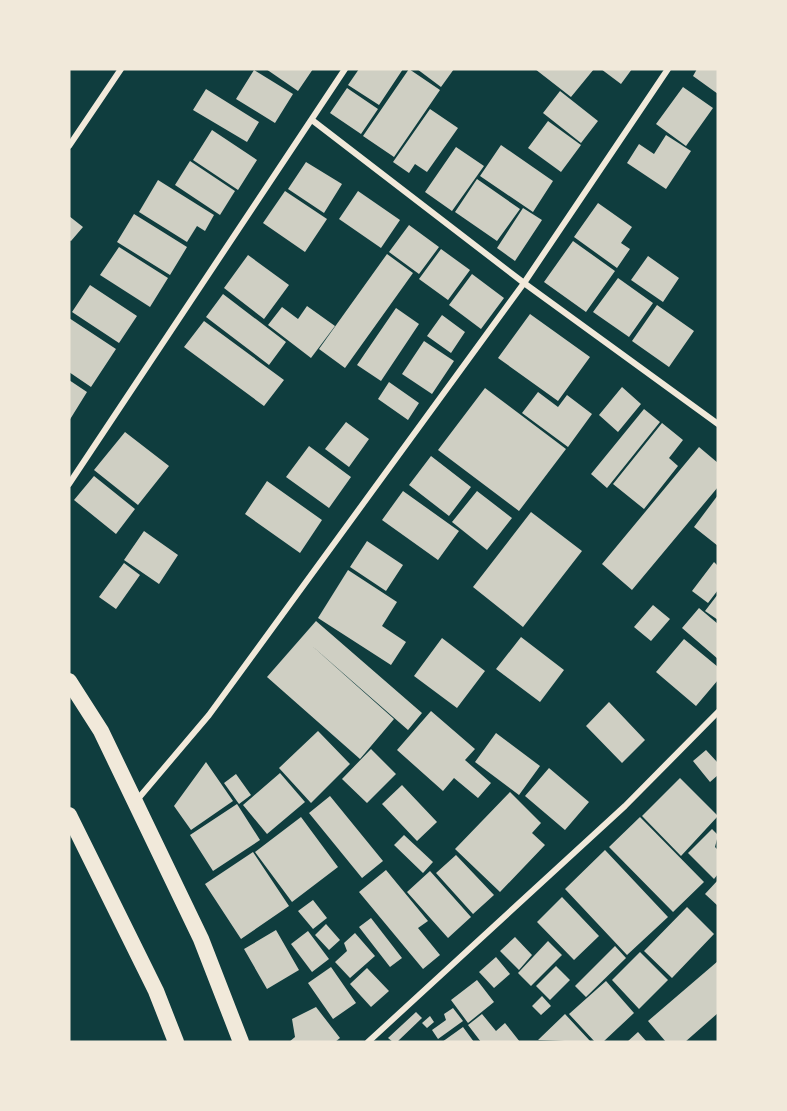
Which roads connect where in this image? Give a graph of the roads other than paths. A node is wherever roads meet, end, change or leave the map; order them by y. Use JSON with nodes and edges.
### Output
{"nodes":[{"id":1,"x":121,"y":69,"type":"edge"},
{"id":2,"x":345,"y":69,"type":"edge"},
{"id":3,"x":668,"y":69,"type":"edge"},
{"id":4,"x":312,"y":120,"type":"junction"},
{"id":5,"x":69,"y":146,"type":"edge"},
{"id":6,"x":524,"y":283,"type":"junction"},
{"id":7,"x":718,"y":424,"type":"edge"},
{"id":8,"x":69,"y":484,"type":"edge"},
{"id":9,"x":69,"y":681,"type":"edge"},
{"id":10,"x":718,"y":712,"type":"edge"},
{"id":11,"x":134,"y":803,"type":"junction"},
{"id":12,"x":69,"y":815,"type":"edge"},
{"id":13,"x":176,"y":1042,"type":"edge"},
{"id":14,"x":241,"y":1042,"type":"edge"},
{"id":15,"x":368,"y":1042,"type":"edge"}],
"edges":[{"from":1,"to":5,"type":"street"},
{"from":2,"to":4,"type":"street"},
{"from":3,"to":6,"type":"street"},
{"from":4,"to":6,"type":"street"},
{"from":4,"to":8,"type":"street"},
{"from":6,"to":7,"type":"street"},
{"from":6,"to":11,"type":"street"},
{"from":9,"to":11,"type":"highway"},
{"from":10,"to":15,"type":"street"},
{"from":11,"to":14,"type":"highway"},
{"from":12,"to":13,"type":"highway"}]}
